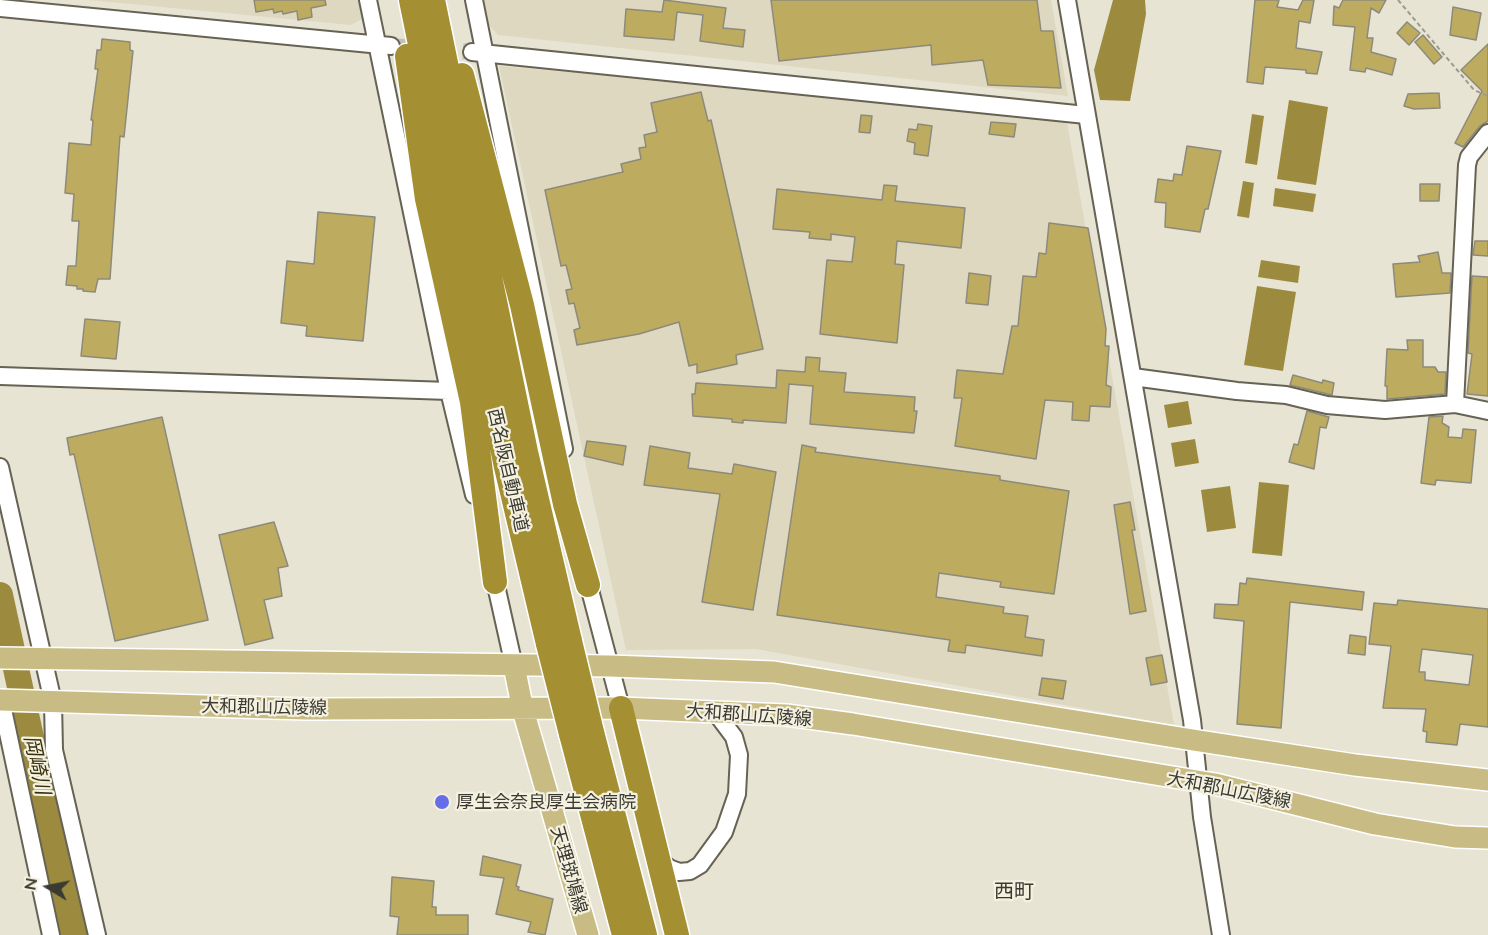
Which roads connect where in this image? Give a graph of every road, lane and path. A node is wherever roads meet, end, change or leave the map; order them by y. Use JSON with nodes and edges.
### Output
{"nodes":[{"id":1,"x":368,"y":0,"type":"edge"},
{"id":2,"x":399,"y":0,"type":"edge"},
{"id":3,"x":411,"y":0,"type":"edge"},
{"id":4,"x":433,"y":0,"type":"edge"},
{"id":5,"x":442,"y":0,"type":"edge"},
{"id":6,"x":474,"y":0,"type":"edge"},
{"id":7,"x":1067,"y":0,"type":"edge"},
{"id":8,"x":1398,"y":0,"type":"edge"},
{"id":9,"x":0,"y":8,"type":"edge"},
{"id":10,"x":383,"y":45,"type":"junction"},
{"id":11,"x":478,"y":52,"type":"junction"},
{"id":12,"x":1488,"y":96,"type":"edge"},
{"id":13,"x":1086,"y":115,"type":"junction"},
{"id":14,"x":1488,"y":133,"type":"edge"},
{"id":15,"x":0,"y":376,"type":"edge"},
{"id":16,"x":1133,"y":377,"type":"junction"},
{"id":17,"x":449,"y":391,"type":"junction"},
{"id":18,"x":1455,"y":404,"type":"junction"},
{"id":19,"x":1488,"y":411,"type":"edge"},
{"id":20,"x":0,"y":467,"type":"edge"},
{"id":21,"x":495,"y":582,"type":"junction"},
{"id":22,"x":588,"y":585,"type":"junction"},
{"id":23,"x":559,"y":642,"type":"junction"},
{"id":24,"x":0,"y":658,"type":"edge"},
{"id":25,"x":40,"y":659,"type":"junction"},
{"id":26,"x":514,"y":666,"type":"junction"},
{"id":27,"x":610,"y":666,"type":"junction"},
{"id":28,"x":3,"y":700,"type":"edge"},
{"id":29,"x":49,"y":702,"type":"junction"},
{"id":30,"x":621,"y":708,"type":"junction"},
{"id":31,"x":522,"y":710,"type":"junction"},
{"id":32,"x":716,"y":713,"type":"junction"},
{"id":33,"x":582,"y":733,"type":"junction"},
{"id":34,"x":1193,"y":740,"type":"junction"},
{"id":35,"x":1488,"y":780,"type":"edge"},
{"id":36,"x":1198,"y":782,"type":"junction"},
{"id":37,"x":595,"y":835,"type":"junction"},
{"id":38,"x":1488,"y":838,"type":"edge"},
{"id":39,"x":658,"y":859,"type":"junction"},
{"id":40,"x":51,"y":935,"type":"edge"},
{"id":41,"x":97,"y":935,"type":"edge"},
{"id":42,"x":588,"y":935,"type":"edge"},
{"id":43,"x":616,"y":935,"type":"edge"},
{"id":44,"x":624,"y":935,"type":"edge"},
{"id":45,"x":645,"y":935,"type":"edge"},
{"id":46,"x":677,"y":935,"type":"edge"},
{"id":47,"x":1221,"y":935,"type":"edge"}],
"edges":[{"from":1,"to":10,"type":"street"},
{"from":2,"to":21,"type":"highway"},
{"from":3,"to":23,"type":"highway","name":"西名阪自動車道"},
{"from":4,"to":23,"type":"highway","name":"西名阪自動車道"},
{"from":5,"to":22,"type":"highway"},
{"from":6,"to":11,"type":"street"},
{"from":7,"to":13,"type":"street"},
{"from":8,"to":12,"type":"path"},
{"from":9,"to":10,"type":"street"},
{"from":10,"to":17,"type":"street"},
{"from":11,"to":13,"type":"street"},
{"from":11,"to":22,"type":"street"},
{"from":13,"to":16,"type":"street"},
{"from":14,"to":18,"type":"street"},
{"from":15,"to":17,"type":"street"},
{"from":16,"to":18,"type":"street"},
{"from":16,"to":34,"type":"street"},
{"from":17,"to":21,"type":"street"},
{"from":18,"to":19,"type":"street"},
{"from":20,"to":25,"type":"street"},
{"from":21,"to":26,"type":"street"},
{"from":22,"to":27,"type":"street"},
{"from":23,"to":33,"type":"highway","name":"西名阪自動車道","bridge":true},
{"from":24,"to":25,"type":"main road"},
{"from":25,"to":26,"type":"main road"},
{"from":25,"to":29,"type":"street"},
{"from":26,"to":27,"type":"main road"},
{"from":26,"to":31,"type":"main road","name":"天理斑鳩線"},
{"from":27,"to":30,"type":"street"},
{"from":27,"to":34,"type":"main road"},
{"from":28,"to":29,"type":"main road","name":"大和郡山広陵線"},
{"from":28,"to":40,"type":"street"},
{"from":29,"to":31,"type":"main road","name":"大和郡山広陵線"},
{"from":29,"to":41,"type":"street"},
{"from":30,"to":31,"type":"main road","name":"大和郡山広陵線"},
{"from":30,"to":32,"type":"main road","name":"大和郡山広陵線"},
{"from":30,"to":39,"type":"highway"},
{"from":31,"to":42,"type":"main road","name":"天理斑鳩線"},
{"from":32,"to":36,"type":"main road","name":"大和郡山広陵線"},
{"from":32,"to":39,"type":"street"},
{"from":33,"to":37,"type":"highway","name":"西名阪自動車道"},
{"from":33,"to":45,"type":"highway","name":"西名阪自動車道"},
{"from":34,"to":35,"type":"main road"},
{"from":34,"to":36,"type":"street"},
{"from":36,"to":38,"type":"main road","name":"大和郡山広陵線"},
{"from":36,"to":47,"type":"street"},
{"from":37,"to":43,"type":"highway"},
{"from":37,"to":44,"type":"highway","name":"西名阪自動車道"},
{"from":39,"to":46,"type":"highway"}]}
